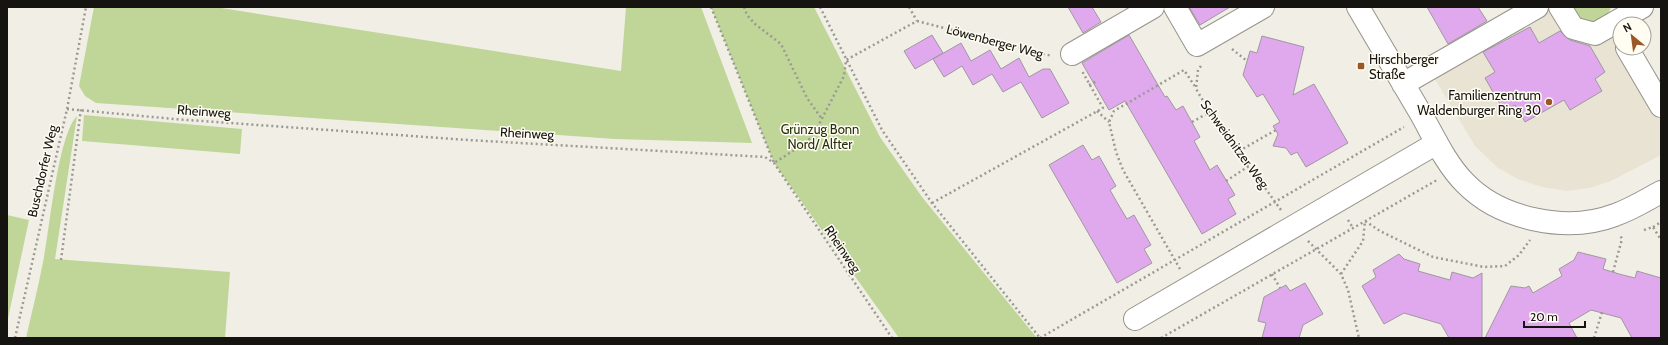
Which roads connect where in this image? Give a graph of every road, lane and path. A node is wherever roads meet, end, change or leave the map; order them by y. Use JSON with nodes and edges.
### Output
{"nodes":[{"id":1,"x":86,"y":7,"type":"edge"},
{"id":2,"x":711,"y":7,"type":"edge"},
{"id":3,"x":744,"y":7,"type":"edge"},
{"id":4,"x":820,"y":7,"type":"edge"},
{"id":5,"x":910,"y":7,"type":"edge"},
{"id":6,"x":1153,"y":7,"type":"edge"},
{"id":7,"x":1175,"y":7,"type":"edge"},
{"id":8,"x":1263,"y":7,"type":"edge"},
{"id":9,"x":1358,"y":7,"type":"edge"},
{"id":10,"x":1560,"y":7,"type":"edge"},
{"id":11,"x":1642,"y":7,"type":"edge"},
{"id":12,"x":1525,"y":10,"type":"edge"},
{"id":13,"x":1632,"y":16,"type":"edge"},
{"id":14,"x":917,"y":21,"type":"junction"},
{"id":15,"x":1612,"y":31,"type":"edge"},
{"id":16,"x":1229,"y":49,"type":"dead end"},
{"id":17,"x":1072,"y":54,"type":"junction"},
{"id":18,"x":1632,"y":56,"type":"edge"},
{"id":19,"x":846,"y":60,"type":"junction"},
{"id":20,"x":1247,"y":61,"type":"dead end"},
{"id":21,"x":1203,"y":62,"type":"dead end"},
{"id":22,"x":1097,"y":81,"type":"dead end"},
{"id":23,"x":1403,"y":84,"type":"junction"},
{"id":24,"x":1089,"y":85,"type":"junction"},
{"id":25,"x":1196,"y":89,"type":"junction"},
{"id":26,"x":1661,"y":106,"type":"edge"},
{"id":27,"x":67,"y":109,"type":"junction"},
{"id":28,"x":81,"y":109,"type":"junction"},
{"id":29,"x":1098,"y":112,"type":"junction"},
{"id":30,"x":1210,"y":112,"type":"junction"},
{"id":31,"x":1422,"y":116,"type":"junction"},
{"id":32,"x":822,"y":120,"type":"junction"},
{"id":33,"x":1109,"y":122,"type":"junction"},
{"id":34,"x":1192,"y":122,"type":"dead end"},
{"id":35,"x":1276,"y":130,"type":"dead end"},
{"id":36,"x":1437,"y":143,"type":"junction"},
{"id":37,"x":1239,"y":151,"type":"junction"},
{"id":38,"x":774,"y":163,"type":"junction"},
{"id":39,"x":1249,"y":166,"type":"junction"},
{"id":40,"x":1455,"y":170,"type":"junction"},
{"id":41,"x":1226,"y":181,"type":"dead end"},
{"id":42,"x":1661,"y":192,"type":"edge"},
{"id":43,"x":1275,"y":202,"type":"junction"},
{"id":44,"x":932,"y":203,"type":"junction"},
{"id":45,"x":1614,"y":216,"type":"junction"},
{"id":46,"x":1365,"y":221,"type":"junction"},
{"id":47,"x":1538,"y":221,"type":"junction"},
{"id":48,"x":1661,"y":222,"type":"edge"},
{"id":49,"x":1293,"y":226,"type":"junction"},
{"id":50,"x":1653,"y":227,"type":"junction"},
{"id":51,"x":1644,"y":230,"type":"dead end"},
{"id":52,"x":1661,"y":240,"type":"edge"},
{"id":53,"x":1316,"y":249,"type":"junction"},
{"id":54,"x":61,"y":260,"type":"dead end"},
{"id":55,"x":1174,"y":260,"type":"junction"},
{"id":56,"x":1613,"y":272,"type":"dead end"},
{"id":57,"x":1272,"y":274,"type":"junction"},
{"id":58,"x":1341,"y":274,"type":"junction"},
{"id":59,"x":1190,"y":286,"type":"junction"},
{"id":60,"x":1280,"y":288,"type":"dead end"},
{"id":61,"x":1602,"y":312,"type":"dead end"},
{"id":62,"x":1135,"y":319,"type":"dead end"},
{"id":63,"x":15,"y":338,"type":"edge"},
{"id":64,"x":892,"y":338,"type":"edge"},
{"id":65,"x":1040,"y":338,"type":"edge"},
{"id":66,"x":1161,"y":338,"type":"edge"},
{"id":67,"x":1359,"y":338,"type":"edge"},
{"id":68,"x":1594,"y":338,"type":"edge"}],
"edges":[{"from":1,"to":27,"type":"path","name":"Buschdorfer Weg"},
{"from":2,"to":38,"type":"path"},
{"from":3,"to":32,"type":"path"},
{"from":4,"to":19,"type":"path"},
{"from":5,"to":14,"type":"path"},
{"from":6,"to":17,"type":"street"},
{"from":7,"to":8,"type":"street"},
{"from":9,"to":23,"type":"street"},
{"from":10,"to":15,"type":"street"},
{"from":11,"to":13,"type":"street"},
{"from":12,"to":23,"type":"street"},
{"from":14,"to":17,"type":"path","name":"Löwenberger Weg"},
{"from":14,"to":19,"type":"path"},
{"from":16,"to":20,"type":"path"},
{"from":17,"to":24,"type":"path"},
{"from":18,"to":26,"type":"street"},
{"from":19,"to":32,"type":"path"},
{"from":19,"to":44,"type":"path"},
{"from":21,"to":25,"type":"path","name":"Schweidnitzer Weg"},
{"from":22,"to":24,"type":"path"},
{"from":23,"to":31,"type":"street"},
{"from":24,"to":29,"type":"path"},
{"from":25,"to":30,"type":"path","name":"Schweidnitzer Weg"},
{"from":25,"to":33,"type":"path"},
{"from":27,"to":28,"type":"path","name":"Rheinweg"},
{"from":27,"to":63,"type":"path","name":"Buschdorfer Weg"},
{"from":28,"to":38,"type":"path","name":"Rheinweg"},
{"from":28,"to":54,"type":"path"},
{"from":29,"to":33,"type":"path"},
{"from":29,"to":44,"type":"path"},
{"from":30,"to":34,"type":"path"},
{"from":30,"to":37,"type":"path","name":"Schweidnitzer Weg"},
{"from":31,"to":36,"type":"street"},
{"from":31,"to":43,"type":"path"},
{"from":32,"to":38,"type":"path"},
{"from":33,"to":55,"type":"path"},
{"from":35,"to":37,"type":"path"},
{"from":36,"to":40,"type":"street"},
{"from":36,"to":49,"type":"street"},
{"from":37,"to":39,"type":"path","name":"Schweidnitzer Weg"},
{"from":38,"to":64,"type":"path","name":"Rheinweg"},
{"from":39,"to":41,"type":"path"},
{"from":39,"to":43,"type":"path","name":"Schweidnitzer Weg"},
{"from":40,"to":46,"type":"path"},
{"from":40,"to":47,"type":"street"},
{"from":42,"to":45,"type":"street"},
{"from":43,"to":49,"type":"path","name":"Schweidnitzer Weg"},
{"from":43,"to":55,"type":"path"},
{"from":44,"to":65,"type":"path"},
{"from":45,"to":47,"type":"street"},
{"from":45,"to":56,"type":"path"},
{"from":46,"to":47,"type":"path"},
{"from":46,"to":53,"type":"path"},
{"from":46,"to":58,"type":"path"},
{"from":48,"to":50,"type":"path"},
{"from":49,"to":53,"type":"path","name":"Schweidnitzer Weg"},
{"from":49,"to":59,"type":"street"},
{"from":50,"to":51,"type":"path"},
{"from":50,"to":52,"type":"path"},
{"from":53,"to":57,"type":"path"},
{"from":53,"to":58,"type":"path","name":"Schweidnitzer Weg"},
{"from":55,"to":59,"type":"path"},
{"from":55,"to":65,"type":"path"},
{"from":57,"to":60,"type":"path"},
{"from":57,"to":66,"type":"path"},
{"from":58,"to":67,"type":"path","name":"Schweidnitzer Weg"},
{"from":59,"to":62,"type":"street"},
{"from":61,"to":68,"type":"path"}]}
